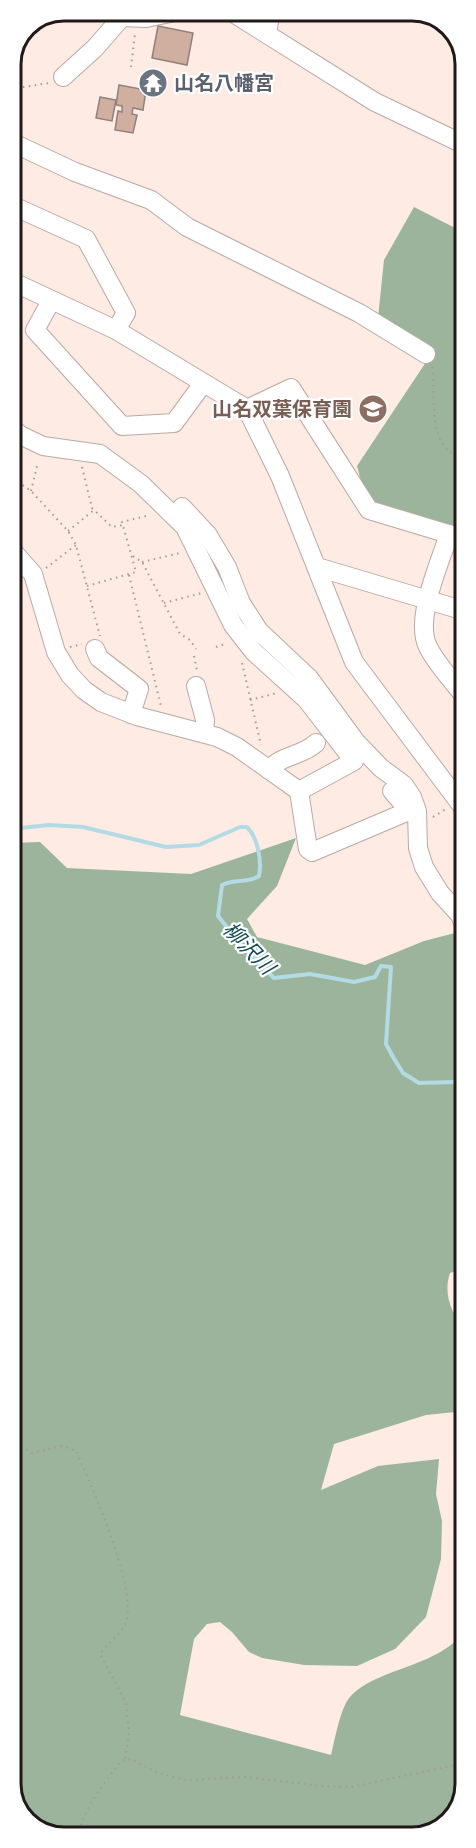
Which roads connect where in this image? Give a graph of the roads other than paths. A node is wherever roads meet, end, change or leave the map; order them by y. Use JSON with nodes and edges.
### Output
{"nodes":[{"id":1,"x":119,"y":21,"type":"edge"},
{"id":2,"x":248,"y":21,"type":"edge"},
{"id":3,"x":269,"y":21,"type":"edge"},
{"id":4,"x":267,"y":32,"type":"junction"},
{"id":5,"x":63,"y":77,"type":"road end"},
{"id":6,"x":455,"y":140,"type":"edge"},
{"id":7,"x":21,"y":147,"type":"edge"},
{"id":8,"x":21,"y":210,"type":"edge"},
{"id":9,"x":21,"y":286,"type":"edge"},
{"id":10,"x":51,"y":301,"type":"junction"},
{"id":11,"x":116,"y":330,"type":"junction"},
{"id":12,"x":426,"y":354,"type":"road end"},
{"id":13,"x":202,"y":385,"type":"junction"},
{"id":14,"x":247,"y":409,"type":"junction"},
{"id":15,"x":21,"y":422,"type":"edge"},
{"id":16,"x":21,"y":436,"type":"edge"},
{"id":17,"x":455,"y":535,"type":"edge"},
{"id":18,"x":455,"y":540,"type":"edge"},
{"id":19,"x":21,"y":563,"type":"edge"},
{"id":20,"x":317,"y":567,"type":"junction"},
{"id":21,"x":429,"y":599,"type":"junction"},
{"id":22,"x":455,"y":608,"type":"edge"},
{"id":23,"x":91,"y":644,"type":"road end"},
{"id":24,"x":455,"y":683,"type":"edge"},
{"id":25,"x":196,"y":686,"type":"dead end"},
{"id":26,"x":131,"y":714,"type":"junction"},
{"id":27,"x":204,"y":733,"type":"junction"},
{"id":28,"x":316,"y":743,"type":"dead end"},
{"id":29,"x":354,"y":761,"type":"junction"},
{"id":30,"x":269,"y":770,"type":"junction"},
{"id":31,"x":299,"y":791,"type":"junction"},
{"id":32,"x":455,"y":797,"type":"edge"},
{"id":33,"x":455,"y":909,"type":"edge"}],
"edges":[{"from":1,"to":5,"type":"street"},
{"from":2,"to":4,"type":"street"},
{"from":3,"to":4,"type":"street"},
{"from":4,"to":6,"type":"street"},
{"from":7,"to":12,"type":"street"},
{"from":8,"to":11,"type":"street"},
{"from":9,"to":10,"type":"street"},
{"from":10,"to":11,"type":"street"},
{"from":10,"to":13,"type":"street"},
{"from":11,"to":13,"type":"street"},
{"from":13,"to":14,"type":"street"},
{"from":14,"to":17,"type":"street"},
{"from":14,"to":20,"type":"street"},
{"from":15,"to":33,"type":"street"},
{"from":16,"to":29,"type":"street"},
{"from":18,"to":21,"type":"street"},
{"from":19,"to":26,"type":"street"},
{"from":20,"to":21,"type":"street"},
{"from":20,"to":32,"type":"street"},
{"from":21,"to":22,"type":"street"},
{"from":21,"to":24,"type":"street"},
{"from":23,"to":26,"type":"street"},
{"from":25,"to":27,"type":"street"},
{"from":26,"to":27,"type":"street"},
{"from":27,"to":30,"type":"street"},
{"from":28,"to":30,"type":"street"},
{"from":29,"to":31,"type":"street"},
{"from":29,"to":31,"type":"street"},
{"from":30,"to":31,"type":"street"}]}
